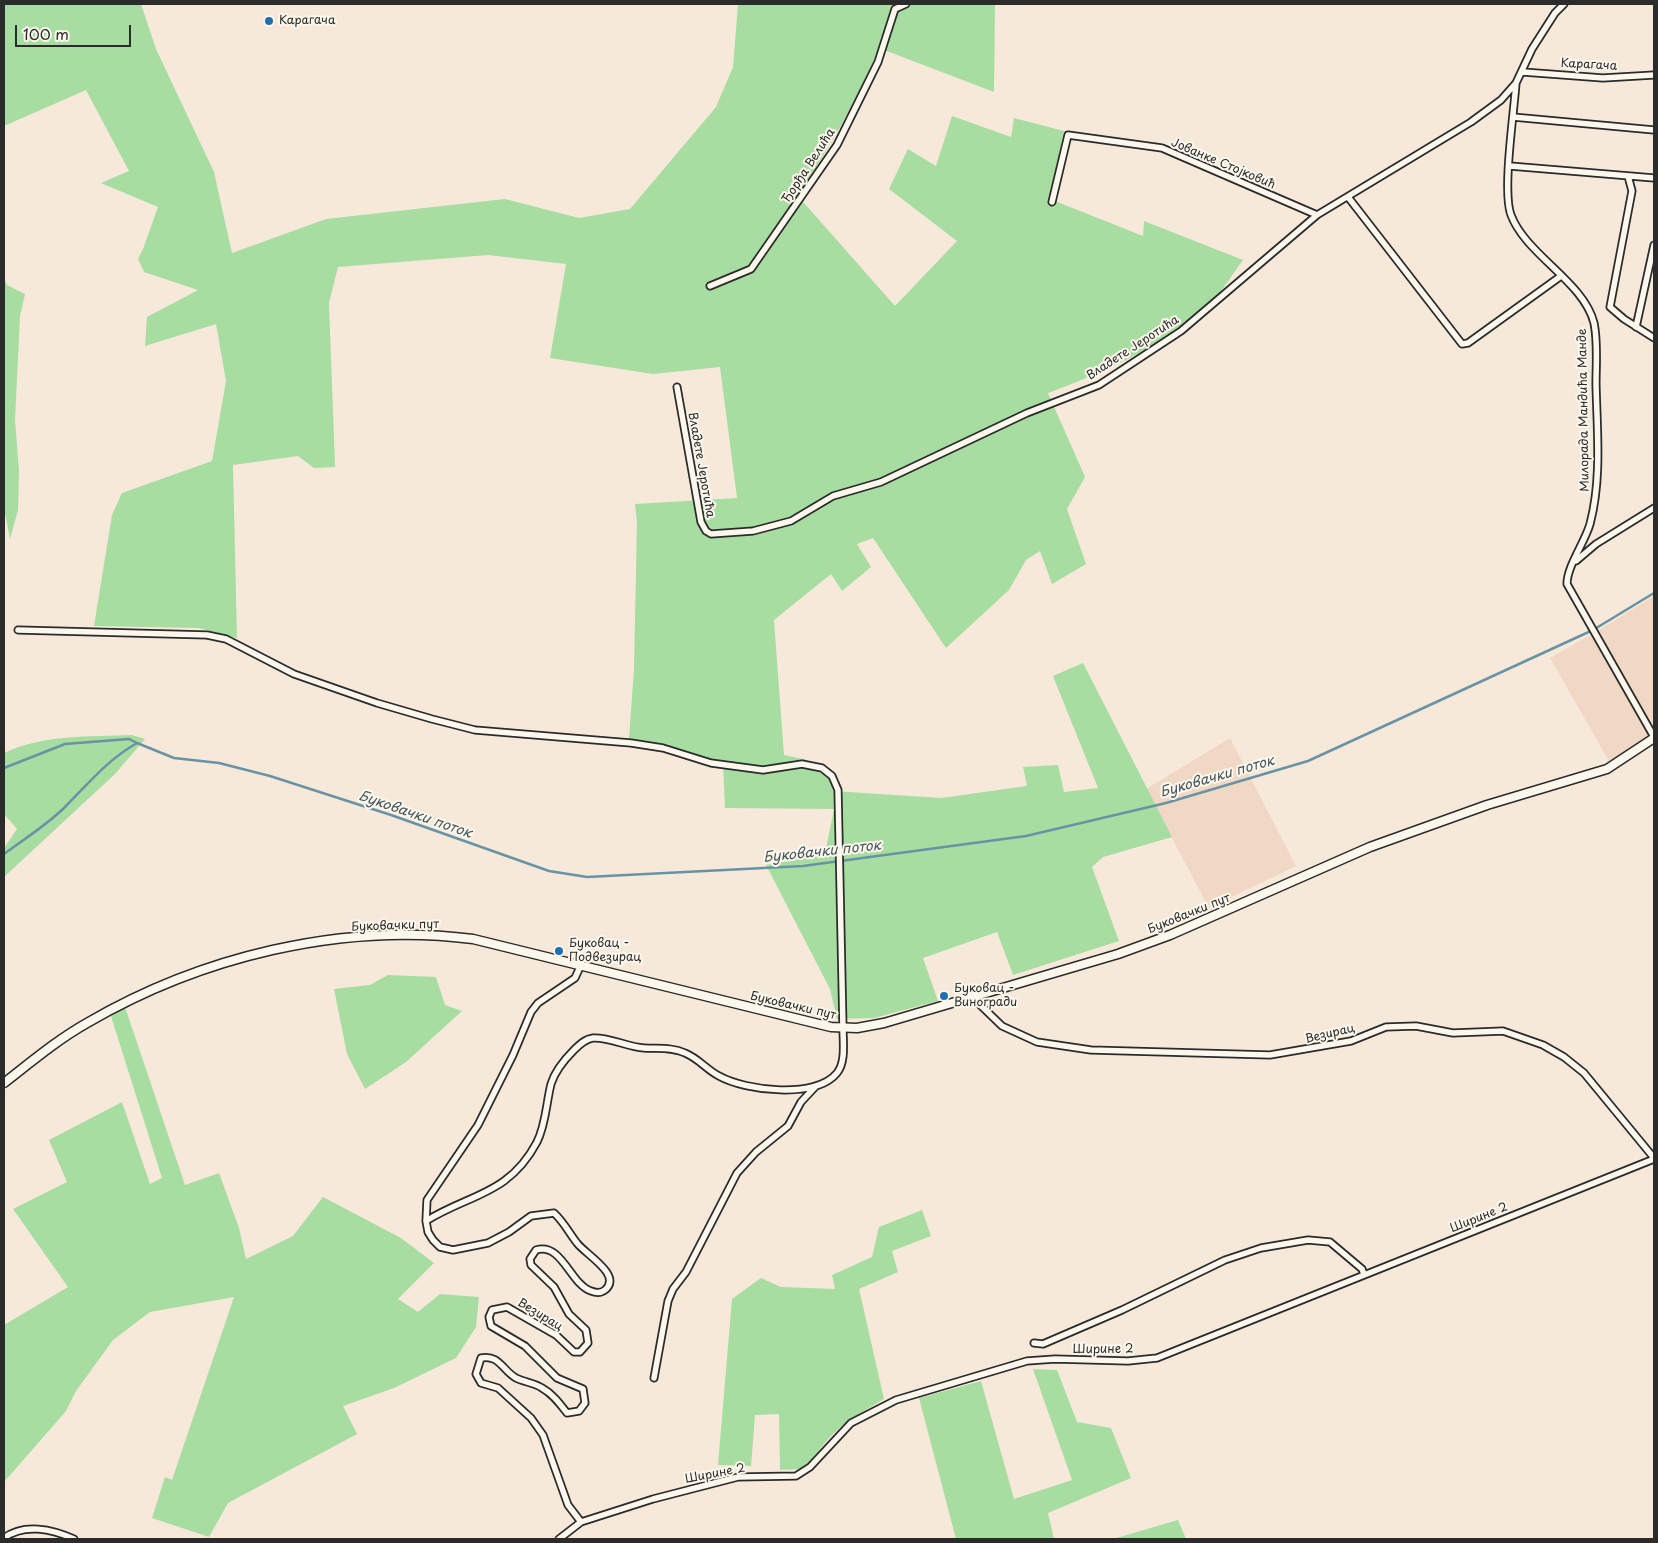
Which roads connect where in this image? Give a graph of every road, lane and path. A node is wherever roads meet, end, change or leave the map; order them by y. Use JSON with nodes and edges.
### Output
{"nodes":[{"id":1,"x":906,"y":4,"type":"edge"},
{"id":2,"x":1564,"y":4,"type":"edge"},
{"id":3,"x":1523,"y":72,"type":"junction"},
{"id":4,"x":1654,"y":75,"type":"edge"},
{"id":5,"x":1516,"y":83,"type":"junction"},
{"id":6,"x":1513,"y":117,"type":"junction"},
{"id":7,"x":1654,"y":130,"type":"edge"},
{"id":8,"x":1510,"y":166,"type":"junction"},
{"id":9,"x":1628,"y":176,"type":"junction"},
{"id":10,"x":1654,"y":178,"type":"edge"},
{"id":11,"x":1348,"y":197,"type":"junction"},
{"id":12,"x":1052,"y":202,"type":"dead end"},
{"id":13,"x":1317,"y":215,"type":"junction"},
{"id":14,"x":1654,"y":245,"type":"edge"},
{"id":15,"x":1561,"y":276,"type":"junction"},
{"id":16,"x":710,"y":286,"type":"dead end"},
{"id":17,"x":1636,"y":327,"type":"junction"},
{"id":18,"x":1654,"y":338,"type":"edge"},
{"id":19,"x":677,"y":387,"type":"dead end"},
{"id":20,"x":1654,"y":508,"type":"edge"},
{"id":21,"x":1574,"y":562,"type":"junction"},
{"id":22,"x":18,"y":630,"type":"dead end"},
{"id":23,"x":1654,"y":738,"type":"edge"},
{"id":24,"x":580,"y":967,"type":"junction"},
{"id":25,"x":972,"y":997,"type":"junction"},
{"id":26,"x":843,"y":1029,"type":"junction"},
{"id":27,"x":4,"y":1082,"type":"edge"},
{"id":28,"x":815,"y":1087,"type":"junction"},
{"id":29,"x":1654,"y":1158,"type":"edge"},
{"id":30,"x":426,"y":1221,"type":"junction"},
{"id":31,"x":1364,"y":1274,"type":"junction"},
{"id":32,"x":1034,"y":1344,"type":"dead end"},
{"id":33,"x":654,"y":1378,"type":"dead end"},
{"id":34,"x":581,"y":1522,"type":"junction"},
{"id":35,"x":4,"y":1538,"type":"edge"},
{"id":36,"x":74,"y":1539,"type":"edge"},
{"id":37,"x":559,"y":1539,"type":"edge"}],
"edges":[{"from":1,"to":16,"type":"street","name":"Ђорђа Велића"},
{"from":2,"to":3,"type":"street","name":"Владете Јеротића"},
{"from":3,"to":4,"type":"street","name":"Карагача"},
{"from":3,"to":5,"type":"street","name":"Владете Јеротића"},
{"from":5,"to":6,"type":"street","name":"Милорада Мандића Манде"},
{"from":5,"to":11,"type":"street","name":"Владете Јеротића"},
{"from":6,"to":7,"type":"street"},
{"from":6,"to":8,"type":"street","name":"Милорада Мандића Манде"},
{"from":8,"to":9,"type":"street"},
{"from":8,"to":15,"type":"street","name":"Милорада Мандића Манде"},
{"from":9,"to":10,"type":"street"},
{"from":9,"to":17,"type":"street"},
{"from":11,"to":13,"type":"street","name":"Владете Јеротића"},
{"from":11,"to":15,"type":"street"},
{"from":12,"to":13,"type":"street","name":"Јованке Стојковић"},
{"from":13,"to":19,"type":"street","name":"Владете Јеротића"},
{"from":14,"to":17,"type":"street"},
{"from":15,"to":21,"type":"street","name":"Милорада Мандића Манде"},
{"from":17,"to":18,"type":"street"},
{"from":20,"to":21,"type":"street"},
{"from":21,"to":23,"type":"street","name":"Милорада Мандића Манде"},
{"from":22,"to":26,"type":"street"},
{"from":23,"to":25,"type":"street","name":"Буковачки пут"},
{"from":24,"to":26,"type":"street","name":"Буковачки пут"},
{"from":24,"to":27,"type":"street","name":"Буковачки пут"},
{"from":24,"to":30,"type":"street"},
{"from":25,"to":26,"type":"street","name":"Буковачки пут"},
{"from":25,"to":29,"type":"street","name":"Везирац"},
{"from":26,"to":28,"type":"street"},
{"from":28,"to":30,"type":"street"},
{"from":28,"to":33,"type":"street"},
{"from":29,"to":31,"type":"street","name":"Ширине 2"},
{"from":30,"to":34,"type":"street","name":"Везирац"},
{"from":31,"to":32,"type":"street"},
{"from":31,"to":34,"type":"street","name":"Ширине 2"},
{"from":34,"to":37,"type":"street","name":"Ширине 2"},
{"from":35,"to":36,"type":"street"}]}
